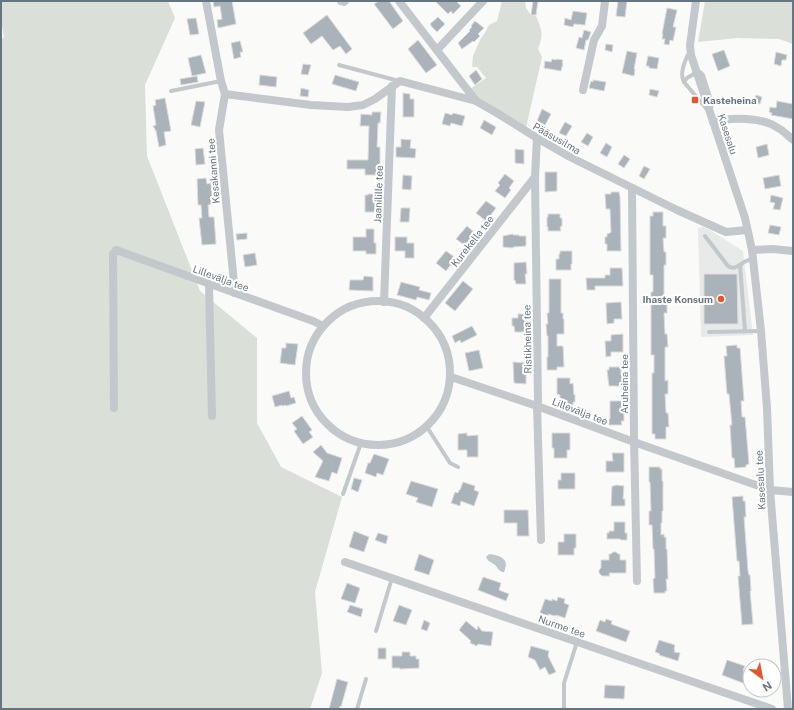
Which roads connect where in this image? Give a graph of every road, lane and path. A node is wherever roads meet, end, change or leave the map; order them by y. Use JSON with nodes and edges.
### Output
{"nodes":[{"id":1,"x":206,"y":1,"type":"edge"},
{"id":2,"x":341,"y":1,"type":"edge"},
{"id":3,"x":345,"y":1,"type":"edge"},
{"id":4,"x":399,"y":1,"type":"edge"},
{"id":5,"x":483,"y":1,"type":"edge"},
{"id":6,"x":605,"y":1,"type":"edge"},
{"id":7,"x":696,"y":1,"type":"edge"},
{"id":8,"x":691,"y":49,"type":"junction"},
{"id":9,"x":437,"y":50,"type":"junction"},
{"id":10,"x":339,"y":65,"type":"dead end"},
{"id":11,"x":697,"y":72,"type":"junction"},
{"id":12,"x":221,"y":81,"type":"junction"},
{"id":13,"x":400,"y":81,"type":"junction"},
{"id":14,"x":684,"y":82,"type":"junction"},
{"id":15,"x":392,"y":86,"type":"junction"},
{"id":16,"x":583,"y":90,"type":"dead end"},
{"id":17,"x":171,"y":91,"type":"dead end"},
{"id":18,"x":225,"y":94,"type":"junction"},
{"id":19,"x":476,"y":101,"type":"junction"},
{"id":20,"x":710,"y":113,"type":"junction"},
{"id":21,"x":713,"y":122,"type":"junction"},
{"id":22,"x":536,"y":138,"type":"junction"},
{"id":23,"x":793,"y":140,"type":"edge"},
{"id":24,"x":535,"y":177,"type":"junction"},
{"id":25,"x":632,"y":188,"type":"junction"},
{"id":26,"x":747,"y":230,"type":"junction"},
{"id":27,"x":705,"y":236,"type":"dead end"},
{"id":28,"x":752,"y":250,"type":"junction"},
{"id":29,"x":793,"y":251,"type":"edge"},
{"id":30,"x":753,"y":260,"type":"junction"},
{"id":31,"x":740,"y":265,"type":"junction"},
{"id":32,"x":209,"y":284,"type":"junction"},
{"id":33,"x":234,"y":293,"type":"junction"},
{"id":34,"x":384,"y":302,"type":"junction"},
{"id":35,"x":424,"y":318,"type":"junction"},
{"id":36,"x":323,"y":326,"type":"junction"},
{"id":37,"x":745,"y":331,"type":"junction"},
{"id":38,"x":761,"y":331,"type":"junction"},
{"id":39,"x":708,"y":332,"type":"dead end"},
{"id":40,"x":450,"y":379,"type":"junction"},
{"id":41,"x":537,"y":406,"type":"junction"},
{"id":42,"x":114,"y":408,"type":"dead end"},
{"id":43,"x":212,"y":416,"type":"dead end"},
{"id":44,"x":427,"y":427,"type":"junction"},
{"id":45,"x":634,"y":442,"type":"junction"},
{"id":46,"x":361,"y":444,"type":"junction"},
{"id":47,"x":458,"y":467,"type":"dead end"},
{"id":48,"x":770,"y":490,"type":"junction"},
{"id":49,"x":793,"y":492,"type":"edge"},
{"id":50,"x":343,"y":494,"type":"dead end"},
{"id":51,"x":541,"y":540,"type":"dead end"},
{"id":52,"x":345,"y":562,"type":"dead end"},
{"id":53,"x":392,"y":578,"type":"junction"},
{"id":54,"x":637,"y":581,"type":"dead end"},
{"id":55,"x":376,"y":631,"type":"dead end"},
{"id":56,"x":577,"y":642,"type":"junction"},
{"id":57,"x":366,"y":679,"type":"dead end"},
{"id":58,"x":357,"y":709,"type":"edge"},
{"id":59,"x":564,"y":709,"type":"edge"},
{"id":60,"x":772,"y":709,"type":"edge"},
{"id":61,"x":788,"y":709,"type":"edge"}],
"edges":[{"from":1,"to":12,"type":"street","name":"Kesakanni tee"},
{"from":2,"to":3,"type":"street"},
{"from":4,"to":9,"type":"street","name":"Pääsusilma"},
{"from":5,"to":9,"type":"street"},
{"from":6,"to":16,"type":"street"},
{"from":7,"to":8,"type":"street","name":"Kasesalu"},
{"from":8,"to":11,"type":"street","name":"Kasesalu"},
{"from":8,"to":14,"type":"lane"},
{"from":9,"to":19,"type":"street","name":"Pääsusilma"},
{"from":10,"to":13,"type":"lane"},
{"from":11,"to":14,"type":"lane"},
{"from":11,"to":20,"type":"street","name":"Kasesalu"},
{"from":12,"to":17,"type":"lane"},
{"from":12,"to":18,"type":"street","name":"Kesakanni tee"},
{"from":13,"to":15,"type":"street"},
{"from":13,"to":19,"type":"street"},
{"from":14,"to":20,"type":"lane"},
{"from":15,"to":18,"type":"street"},
{"from":15,"to":34,"type":"street","name":"Jaanilille tee"},
{"from":18,"to":33,"type":"street","name":"Kesakanni tee"},
{"from":19,"to":22,"type":"street","name":"Pääsusilma"},
{"from":20,"to":21,"type":"street","name":"Kasesalu"},
{"from":21,"to":23,"type":"street"},
{"from":21,"to":26,"type":"street","name":"Kasesalu"},
{"from":22,"to":24,"type":"street","name":"Ristikheina tee"},
{"from":22,"to":25,"type":"street","name":"Pääsusilma"},
{"from":24,"to":35,"type":"street","name":"Kurekella tee"},
{"from":24,"to":41,"type":"street","name":"Ristikheina tee"},
{"from":25,"to":26,"type":"street","name":"Pääsusilma"},
{"from":25,"to":45,"type":"street","name":"Aruheina tee"},
{"from":26,"to":28,"type":"street","name":"Kasesalu"},
{"from":27,"to":31,"type":"lane"},
{"from":28,"to":29,"type":"street"},
{"from":28,"to":30,"type":"street","name":"Kasesalu tee"},
{"from":30,"to":31,"type":"lane"},
{"from":30,"to":38,"type":"street","name":"Kasesalu tee"},
{"from":31,"to":37,"type":"lane"},
{"from":32,"to":33,"type":"street","name":"Lillevälja tee"},
{"from":32,"to":42,"type":"street","name":"Lillevälja tee"},
{"from":32,"to":43,"type":"street"},
{"from":33,"to":36,"type":"street","name":"Lillevälja tee"},
{"from":34,"to":35,"type":"street"},
{"from":34,"to":36,"type":"street"},
{"from":35,"to":40,"type":"street"},
{"from":36,"to":46,"type":"street"},
{"from":37,"to":38,"type":"lane"},
{"from":37,"to":39,"type":"lane"},
{"from":38,"to":48,"type":"street","name":"Kasesalu tee"},
{"from":40,"to":41,"type":"street","name":"Lillevälja tee"},
{"from":40,"to":44,"type":"street"},
{"from":41,"to":45,"type":"street","name":"Lillevälja tee"},
{"from":41,"to":51,"type":"street","name":"Ristikheina tee"},
{"from":44,"to":46,"type":"street"},
{"from":44,"to":47,"type":"lane"},
{"from":45,"to":48,"type":"street","name":"Lillevälja tee"},
{"from":45,"to":54,"type":"street","name":"Aruheina tee"},
{"from":46,"to":50,"type":"lane"},
{"from":48,"to":49,"type":"street","name":"Lillevälja tee"},
{"from":48,"to":61,"type":"street","name":"Kasesalu tee"},
{"from":52,"to":53,"type":"street","name":"Nurme tee"},
{"from":53,"to":55,"type":"lane"},
{"from":53,"to":56,"type":"street","name":"Nurme tee"},
{"from":56,"to":59,"type":"lane"},
{"from":56,"to":60,"type":"street","name":"Nurme tee"},
{"from":57,"to":58,"type":"lane"}]}
